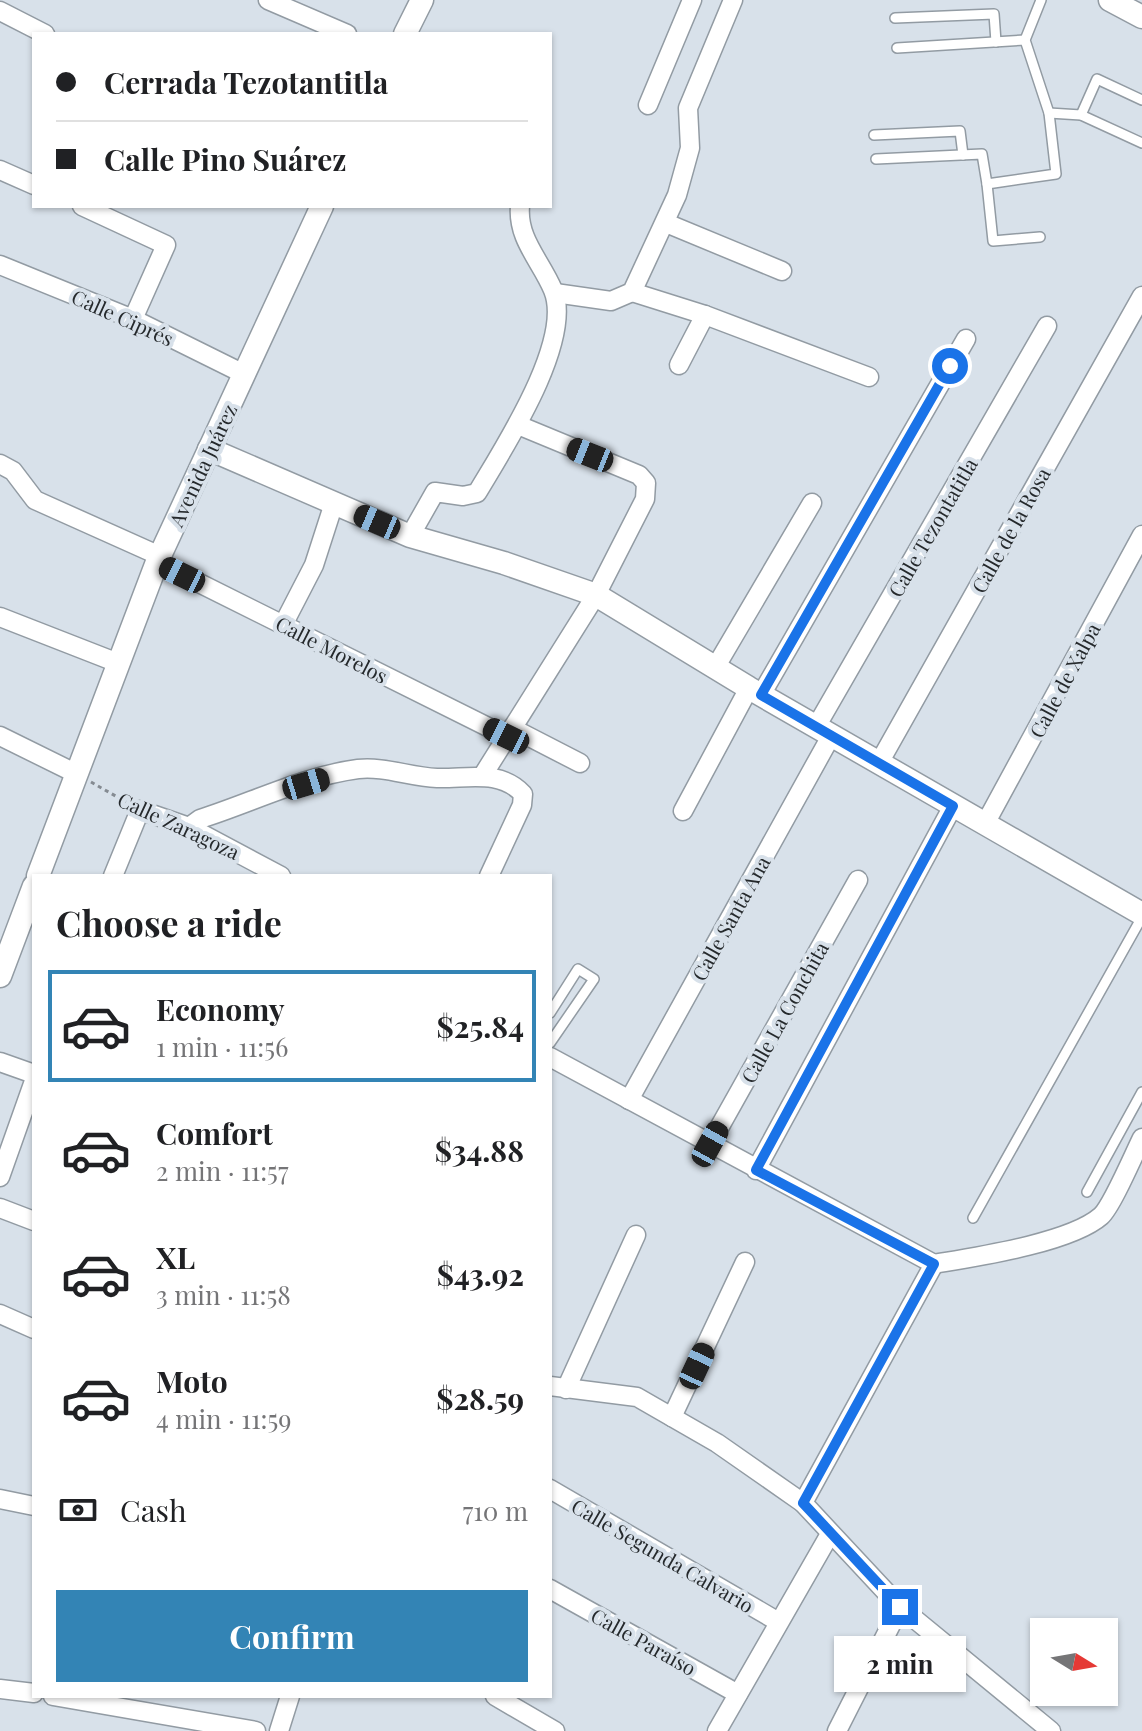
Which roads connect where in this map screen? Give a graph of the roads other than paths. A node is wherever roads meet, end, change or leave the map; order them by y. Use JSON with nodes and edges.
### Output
{"nodes":[{"id":1,"x":268,"y":0,"type":"edge"},
{"id":2,"x":422,"y":0,"type":"edge"},
{"id":3,"x":692,"y":0,"type":"edge"},
{"id":4,"x":733,"y":0,"type":"edge"},
{"id":5,"x":1041,"y":0,"type":"edge"},
{"id":6,"x":1110,"y":0,"type":"edge"},
{"id":7,"x":0,"y":11,"type":"edge"},
{"id":8,"x":1142,"y":17,"type":"edge"},
{"id":9,"x":895,"y":18,"type":"dead end"},
{"id":10,"x":41,"y":32,"type":"edge"},
{"id":11,"x":342,"y":32,"type":"edge"},
{"id":12,"x":406,"y":32,"type":"edge"},
{"id":13,"x":1025,"y":40,"type":"junction"},
{"id":14,"x":996,"y":42,"type":"junction"},
{"id":15,"x":897,"y":48,"type":"dead end"},
{"id":16,"x":1142,"y":100,"type":"edge"},
{"id":17,"x":648,"y":105,"type":"dead end"},
{"id":18,"x":1049,"y":113,"type":"junction"},
{"id":19,"x":1081,"y":115,"type":"junction"},
{"id":20,"x":874,"y":135,"type":"dead end"},
{"id":21,"x":1142,"y":143,"type":"edge"},
{"id":22,"x":963,"y":155,"type":"junction"},
{"id":23,"x":876,"y":159,"type":"dead end"},
{"id":24,"x":0,"y":170,"type":"edge"},
{"id":25,"x":32,"y":184,"type":"edge"},
{"id":26,"x":987,"y":184,"type":"junction"},
{"id":27,"x":86,"y":208,"type":"edge"},
{"id":28,"x":321,"y":208,"type":"edge"},
{"id":29,"x":520,"y":208,"type":"edge"},
{"id":30,"x":666,"y":223,"type":"junction"},
{"id":31,"x":1040,"y":237,"type":"dead end"},
{"id":32,"x":0,"y":265,"type":"edge"},
{"id":33,"x":782,"y":271,"type":"dead end"},
{"id":34,"x":632,"y":292,"type":"junction"},
{"id":35,"x":555,"y":293,"type":"junction"},
{"id":36,"x":1142,"y":296,"type":"edge"},
{"id":37,"x":705,"y":315,"type":"junction"},
{"id":38,"x":133,"y":319,"type":"junction"},
{"id":39,"x":1047,"y":326,"type":"dead end"},
{"id":40,"x":966,"y":339,"type":"dead end"},
{"id":41,"x":679,"y":365,"type":"dead end"},
{"id":42,"x":244,"y":374,"type":"junction"},
{"id":43,"x":869,"y":377,"type":"dead end"},
{"id":44,"x":518,"y":425,"type":"junction"},
{"id":45,"x":209,"y":449,"type":"junction"},
{"id":46,"x":0,"y":464,"type":"edge"},
{"id":47,"x":334,"y":503,"type":"junction"},
{"id":48,"x":812,"y":503,"type":"dead end"},
{"id":49,"x":1142,"y":535,"type":"edge"},
{"id":50,"x":410,"y":536,"type":"junction"},
{"id":51,"x":159,"y":559,"type":"junction"},
{"id":52,"x":596,"y":595,"type":"junction"},
{"id":53,"x":0,"y":617,"type":"edge"},
{"id":54,"x":283,"y":625,"type":"junction"},
{"id":55,"x":118,"y":663,"type":"junction"},
{"id":56,"x":715,"y":668,"type":"junction"},
{"id":57,"x":755,"y":692,"type":"junction"},
{"id":58,"x":509,"y":732,"type":"junction"},
{"id":59,"x":824,"y":732,"type":"junction"},
{"id":60,"x":0,"y":736,"type":"edge"},
{"id":61,"x":580,"y":763,"type":"dead end"},
{"id":62,"x":879,"y":763,"type":"junction"},
{"id":63,"x":77,"y":774,"type":"junction"},
{"id":64,"x":483,"y":775,"type":"junction"},
{"id":65,"x":953,"y":806,"type":"junction"},
{"id":66,"x":683,"y":811,"type":"dead end"},
{"id":67,"x":985,"y":824,"type":"junction"},
{"id":68,"x":189,"y":827,"type":"junction"},
{"id":69,"x":251,"y":869,"type":"edge"},
{"id":70,"x":39,"y":874,"type":"edge"},
{"id":71,"x":114,"y":874,"type":"edge"},
{"id":72,"x":272,"y":874,"type":"edge"},
{"id":73,"x":490,"y":874,"type":"edge"},
{"id":74,"x":858,"y":880,"type":"dead end"},
{"id":75,"x":32,"y":890,"type":"edge"},
{"id":76,"x":1142,"y":916,"type":"edge"},
{"id":77,"x":6,"y":945,"type":"edge"},
{"id":78,"x":0,"y":976,"type":"edge"},
{"id":79,"x":552,"y":1010,"type":"edge"},
{"id":80,"x":552,"y":1037,"type":"edge"},
{"id":81,"x":552,"y":1058,"type":"edge"},
{"id":82,"x":0,"y":1062,"type":"edge"},
{"id":83,"x":32,"y":1073,"type":"edge"},
{"id":84,"x":32,"y":1087,"type":"edge"},
{"id":85,"x":1142,"y":1092,"type":"edge"},
{"id":86,"x":629,"y":1100,"type":"junction"},
{"id":87,"x":1142,"y":1138,"type":"edge"},
{"id":88,"x":710,"y":1144,"type":"junction"},
{"id":89,"x":756,"y":1170,"type":"junction"},
{"id":90,"x":0,"y":1177,"type":"edge"},
{"id":91,"x":1087,"y":1192,"type":"dead end"},
{"id":92,"x":0,"y":1208,"type":"edge"},
{"id":93,"x":973,"y":1218,"type":"dead end"},
{"id":94,"x":32,"y":1220,"type":"edge"},
{"id":95,"x":636,"y":1235,"type":"dead end"},
{"id":96,"x":745,"y":1262,"type":"dead end"},
{"id":97,"x":934,"y":1264,"type":"junction"},
{"id":98,"x":0,"y":1314,"type":"edge"},
{"id":99,"x":32,"y":1328,"type":"edge"},
{"id":100,"x":558,"y":1388,"type":"edge"},
{"id":101,"x":672,"y":1417,"type":"junction"},
{"id":102,"x":552,"y":1490,"type":"edge"},
{"id":103,"x":0,"y":1499,"type":"edge"},
{"id":104,"x":803,"y":1503,"type":"junction"},
{"id":105,"x":32,"y":1506,"type":"edge"},
{"id":106,"x":830,"y":1534,"type":"junction"},
{"id":107,"x":552,"y":1590,"type":"edge"},
{"id":108,"x":900,"y":1607,"type":"junction"},
{"id":109,"x":777,"y":1621,"type":"junction"},
{"id":110,"x":0,"y":1689,"type":"edge"},
{"id":111,"x":32,"y":1693,"type":"edge"},
{"id":112,"x":738,"y":1694,"type":"junction"},
{"id":113,"x":65,"y":1698,"type":"edge"},
{"id":114,"x":289,"y":1698,"type":"edge"},
{"id":115,"x":498,"y":1698,"type":"edge"},
{"id":116,"x":256,"y":1731,"type":"edge"},
{"id":117,"x":279,"y":1731,"type":"edge"},
{"id":118,"x":555,"y":1731,"type":"edge"},
{"id":119,"x":717,"y":1731,"type":"edge"},
{"id":120,"x":837,"y":1731,"type":"edge"},
{"id":121,"x":1051,"y":1731,"type":"edge"}],
"edges":[{"from":1,"to":11,"type":"street"},
{"from":2,"to":12,"type":"street"},
{"from":3,"to":17,"type":"street"},
{"from":4,"to":30,"type":"street"},
{"from":5,"to":13,"type":"lane"},
{"from":6,"to":8,"type":"street"},
{"from":7,"to":10,"type":"street"},
{"from":9,"to":14,"type":"lane"},
{"from":13,"to":14,"type":"lane"},
{"from":13,"to":18,"type":"lane"},
{"from":14,"to":15,"type":"lane"},
{"from":16,"to":19,"type":"lane"},
{"from":18,"to":19,"type":"lane"},
{"from":18,"to":26,"type":"lane"},
{"from":19,"to":21,"type":"lane"},
{"from":20,"to":22,"type":"lane"},
{"from":22,"to":23,"type":"lane"},
{"from":22,"to":26,"type":"lane"},
{"from":24,"to":25,"type":"street"},
{"from":26,"to":31,"type":"lane"},
{"from":27,"to":38,"type":"street"},
{"from":28,"to":42,"type":"street","name":"Avenida Juárez"},
{"from":29,"to":35,"type":"street"},
{"from":30,"to":33,"type":"street"},
{"from":30,"to":34,"type":"street"},
{"from":32,"to":38,"type":"street","name":"Calle Ciprés"},
{"from":34,"to":35,"type":"street"},
{"from":34,"to":37,"type":"street"},
{"from":35,"to":44,"type":"street"},
{"from":36,"to":62,"type":"street","name":"Calle de la Rosa"},
{"from":37,"to":41,"type":"street"},
{"from":37,"to":43,"type":"street"},
{"from":38,"to":42,"type":"street","name":"Calle Ciprés"},
{"from":39,"to":59,"type":"street","name":"Calle Tezontatitla"},
{"from":40,"to":57,"type":"street"},
{"from":42,"to":45,"type":"street","name":"Avenida Juárez"},
{"from":44,"to":50,"type":"street"},
{"from":44,"to":52,"type":"street"},
{"from":45,"to":47,"type":"street"},
{"from":45,"to":51,"type":"street","name":"Avenida Juárez"},
{"from":46,"to":51,"type":"street","name":"Calle Morelos"},
{"from":47,"to":50,"type":"street"},
{"from":47,"to":54,"type":"street"},
{"from":48,"to":56,"type":"street"},
{"from":49,"to":67,"type":"street","name":"Calle de Xalpa"},
{"from":50,"to":52,"type":"street"},
{"from":51,"to":54,"type":"street","name":"Calle Morelos"},
{"from":51,"to":55,"type":"street","name":"Avenida Juárez"},
{"from":52,"to":56,"type":"street"},
{"from":52,"to":58,"type":"street"},
{"from":53,"to":55,"type":"street"},
{"from":54,"to":58,"type":"street","name":"Calle Morelos"},
{"from":55,"to":63,"type":"street","name":"Avenida Juárez"},
{"from":56,"to":57,"type":"street"},
{"from":57,"to":59,"type":"street"},
{"from":57,"to":66,"type":"street"},
{"from":58,"to":61,"type":"street","name":"Calle Morelos"},
{"from":58,"to":64,"type":"street"},
{"from":59,"to":62,"type":"street"},
{"from":59,"to":86,"type":"street","name":"Calle Santa Ana"},
{"from":60,"to":63,"type":"street"},
{"from":62,"to":65,"type":"street"},
{"from":63,"to":70,"type":"street","name":"Avenida Juárez"},
{"from":64,"to":68,"type":"street"},
{"from":64,"to":73,"type":"street"},
{"from":65,"to":67,"type":"street"},
{"from":65,"to":89,"type":"street"},
{"from":67,"to":76,"type":"street"},
{"from":68,"to":69,"type":"street","name":"Calle Zaragoza"},
{"from":68,"to":71,"type":"street","name":"Calle Zaragoza"},
{"from":69,"to":72,"type":"street","name":"Calle Zaragoza"},
{"from":74,"to":88,"type":"street","name":"Calle La Conchita"},
{"from":75,"to":77,"type":"street"},
{"from":76,"to":93,"type":"lane"},
{"from":77,"to":78,"type":"street"},
{"from":79,"to":80,"type":"lane"},
{"from":81,"to":86,"type":"street"},
{"from":82,"to":83,"type":"street"},
{"from":84,"to":90,"type":"street"},
{"from":85,"to":91,"type":"lane"},
{"from":86,"to":88,"type":"street"},
{"from":87,"to":97,"type":"street"},
{"from":88,"to":89,"type":"street"},
{"from":89,"to":97,"type":"street"},
{"from":92,"to":94,"type":"street"},
{"from":95,"to":100,"type":"street"},
{"from":96,"to":101,"type":"street"},
{"from":97,"to":104,"type":"street"},
{"from":98,"to":99,"type":"street"},
{"from":100,"to":101,"type":"street"},
{"from":101,"to":104,"type":"street"},
{"from":102,"to":109,"type":"street","name":"Calle Segunda Calvario"},
{"from":103,"to":105,"type":"street"},
{"from":104,"to":106,"type":"street"},
{"from":106,"to":108,"type":"street"},
{"from":106,"to":109,"type":"street"},
{"from":107,"to":112,"type":"street","name":"Calle Paraíso"},
{"from":108,"to":120,"type":"street"},
{"from":108,"to":121,"type":"street"},
{"from":109,"to":112,"type":"street"},
{"from":110,"to":111,"type":"street"},
{"from":112,"to":119,"type":"street"},
{"from":113,"to":116,"type":"street"},
{"from":114,"to":117,"type":"street"},
{"from":115,"to":118,"type":"street"}]}
